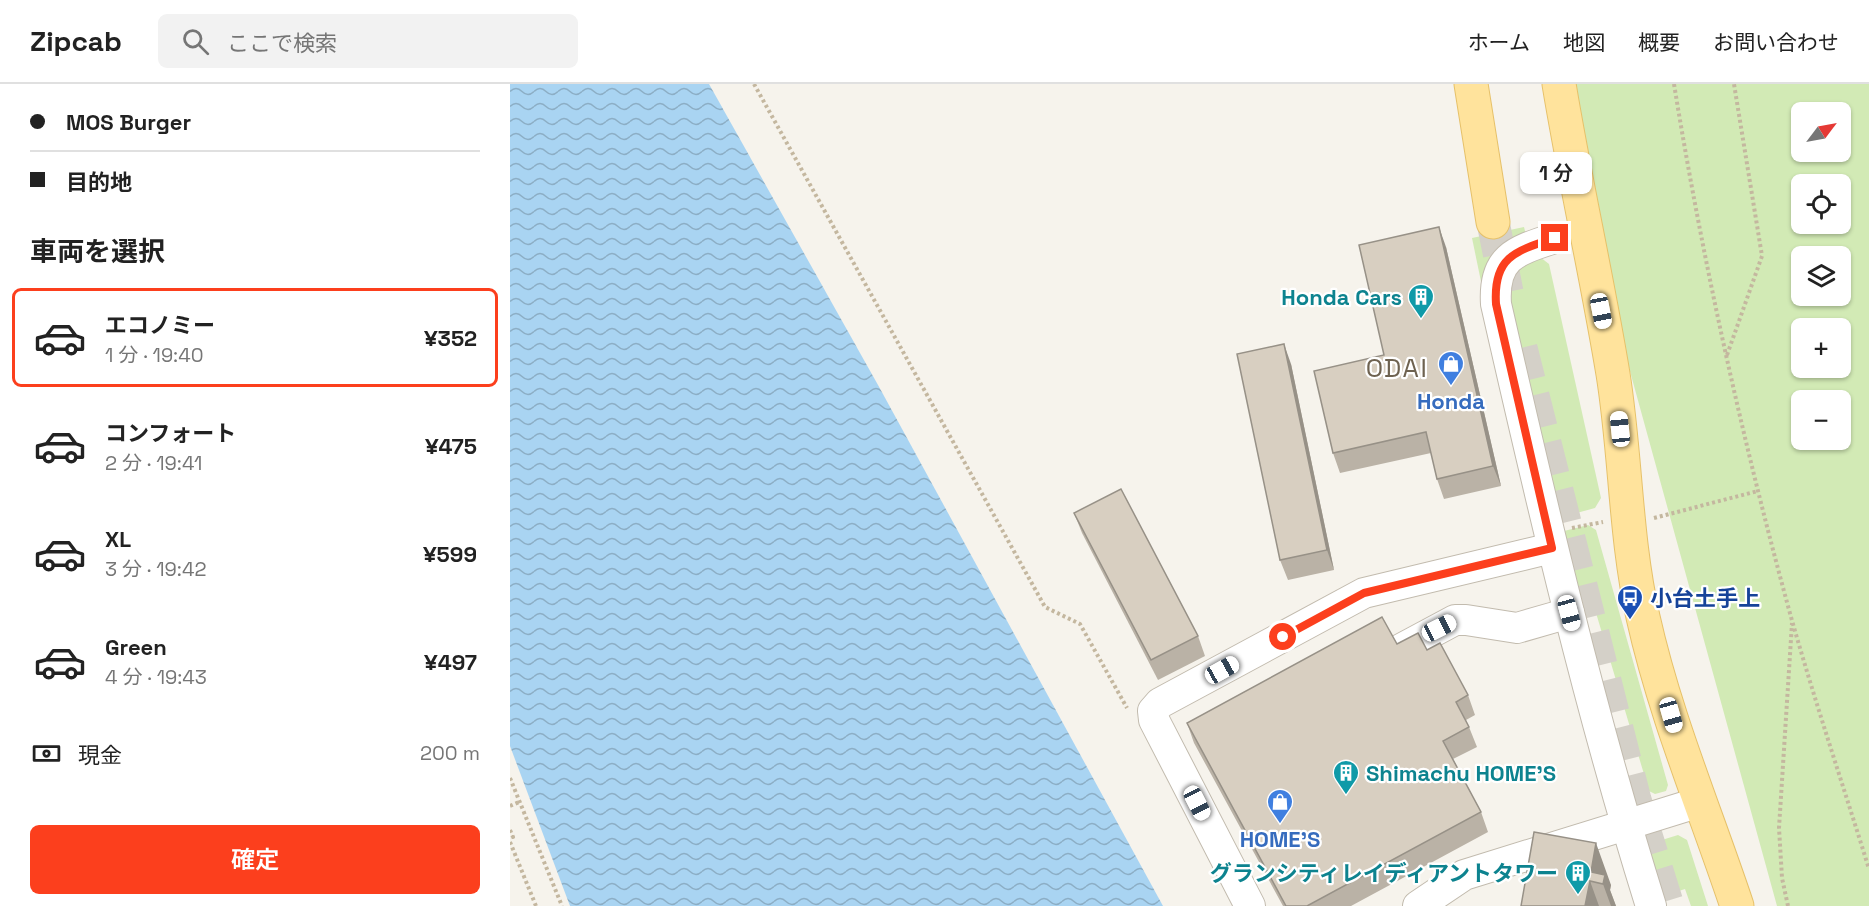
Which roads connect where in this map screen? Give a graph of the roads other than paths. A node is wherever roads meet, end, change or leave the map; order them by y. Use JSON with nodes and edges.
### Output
{"nodes":[{"id":1,"x":1471,"y":84,"type":"edge"},
{"id":2,"x":1558,"y":84,"type":"edge"},
{"id":3,"x":1493,"y":222,"type":"tunnel mouth"},
{"id":4,"x":1555,"y":238,"type":"dead end"},
{"id":5,"x":1550,"y":541,"type":"junction"},
{"id":6,"x":1569,"y":613,"type":"junction"},
{"id":7,"x":1399,"y":650,"type":"edge"},
{"id":8,"x":1700,"y":802,"type":"junction"},
{"id":9,"x":1626,"y":826,"type":"junction"},
{"id":10,"x":1250,"y":906,"type":"edge"},
{"id":11,"x":1418,"y":906,"type":"edge"},
{"id":12,"x":1651,"y":906,"type":"edge"},
{"id":13,"x":1737,"y":906,"type":"edge"}],
"edges":[{"from":1,"to":3,"type":"main road"},
{"from":2,"to":8,"type":"main road"},
{"from":4,"to":5,"type":"street"},
{"from":5,"to":6,"type":"street"},
{"from":5,"to":10,"type":"street"},
{"from":6,"to":7,"type":"street"},
{"from":6,"to":9,"type":"street"},
{"from":8,"to":9,"type":"street"},
{"from":8,"to":13,"type":"main road"},
{"from":9,"to":11,"type":"street"},
{"from":9,"to":12,"type":"street"}]}
